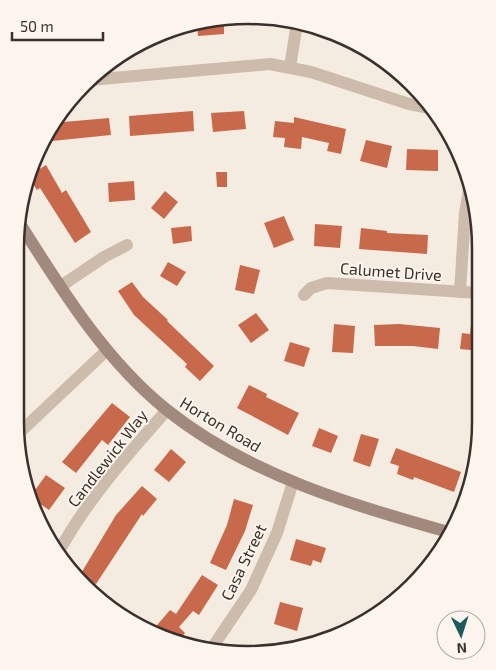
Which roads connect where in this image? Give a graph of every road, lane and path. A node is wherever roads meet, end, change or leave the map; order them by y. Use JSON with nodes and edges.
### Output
{"nodes":[{"id":1,"x":296,"y":29,"type":"edge"},
{"id":2,"x":290,"y":67,"type":"junction"},
{"id":3,"x":102,"y":77,"type":"edge"},
{"id":4,"x":422,"y":107,"type":"edge"},
{"id":5,"x":467,"y":200,"type":"edge"},
{"id":6,"x":24,"y":231,"type":"edge"},
{"id":7,"x":127,"y":246,"type":"dead end"},
{"id":8,"x":61,"y":286,"type":"junction"},
{"id":9,"x":460,"y":292,"type":"junction"},
{"id":10,"x":472,"y":293,"type":"edge"},
{"id":11,"x":304,"y":295,"type":"dead end"},
{"id":12,"x":107,"y":350,"type":"junction"},
{"id":13,"x":166,"y":410,"type":"junction"},
{"id":14,"x":24,"y":428,"type":"edge"},
{"id":15,"x":294,"y":482,"type":"junction"},
{"id":16,"x":444,"y":531,"type":"edge"},
{"id":17,"x":62,"y":547,"type":"edge"},
{"id":18,"x":215,"y":643,"type":"edge"}],
"edges":[{"from":1,"to":2,"type":"street"},
{"from":2,"to":3,"type":"street"},
{"from":2,"to":4,"type":"street"},
{"from":5,"to":9,"type":"street"},
{"from":6,"to":8,"type":"street","name":"Horton Road"},
{"from":7,"to":8,"type":"street"},
{"from":8,"to":12,"type":"street","name":"Horton Road"},
{"from":9,"to":10,"type":"street","name":"Calumet Drive"},
{"from":9,"to":11,"type":"street","name":"Calumet Drive"},
{"from":12,"to":13,"type":"street","name":"Horton Road"},
{"from":12,"to":14,"type":"street"},
{"from":13,"to":15,"type":"street","name":"Horton Road"},
{"from":13,"to":17,"type":"street","name":"Candlewick Way"},
{"from":15,"to":16,"type":"street","name":"Horton Road"},
{"from":15,"to":18,"type":"street","name":"Casa Street"}]}
